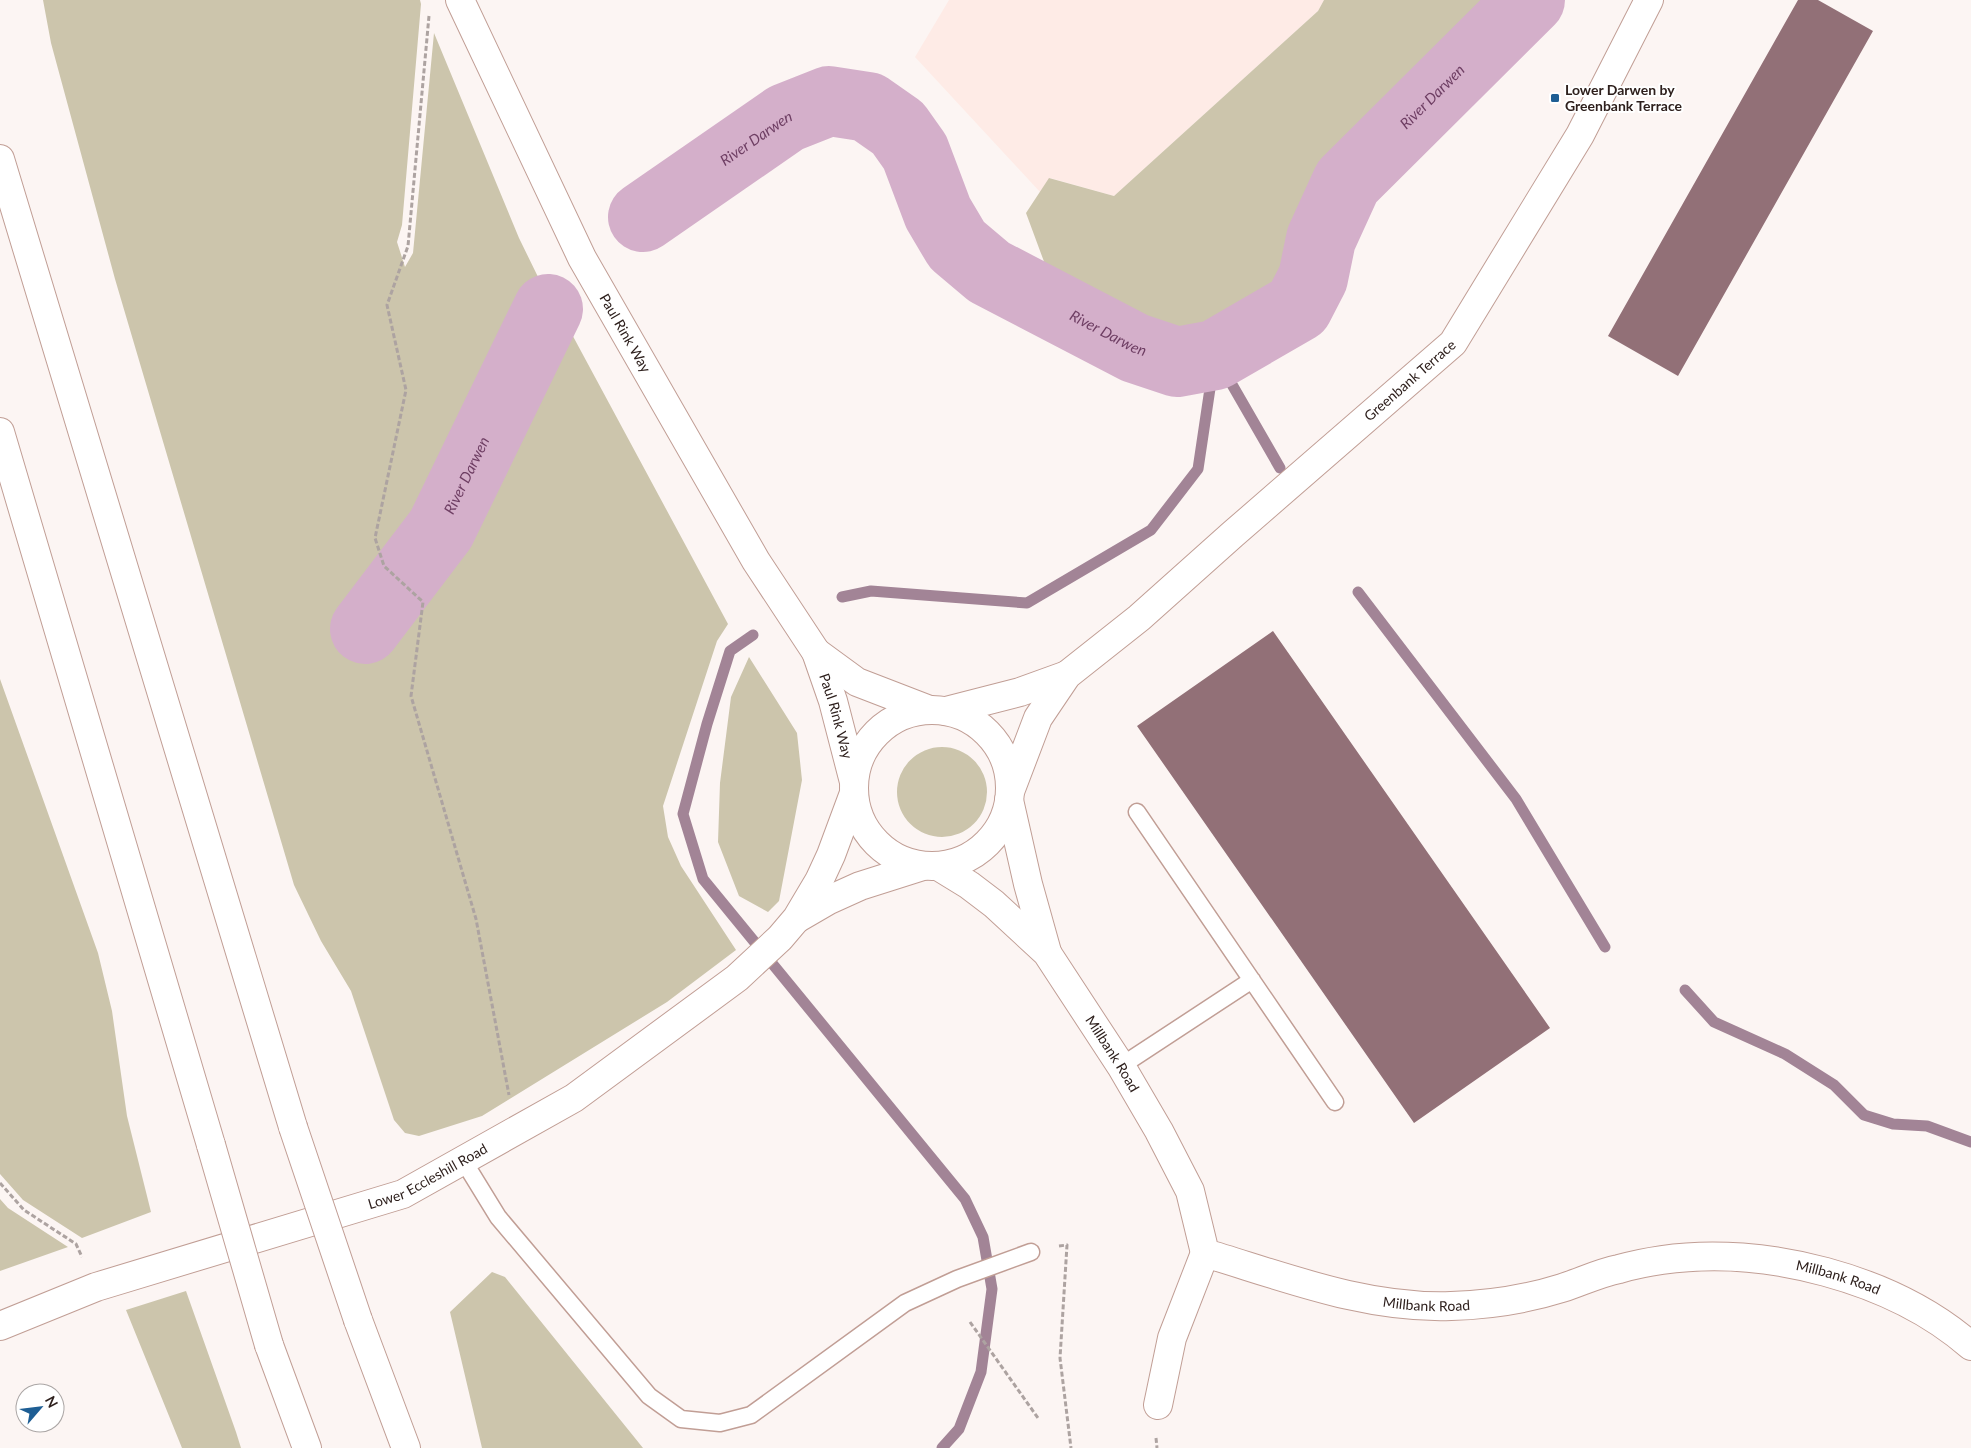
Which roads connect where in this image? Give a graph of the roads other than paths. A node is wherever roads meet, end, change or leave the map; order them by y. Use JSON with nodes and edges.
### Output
{"nodes":[{"id":1,"x":460,"y":0,"type":"edge"},
{"id":2,"x":1649,"y":0,"type":"edge"},
{"id":3,"x":0,"y":159,"type":"edge"},
{"id":4,"x":0,"y":432,"type":"edge"},
{"id":5,"x":0,"y":493,"type":"edge"},
{"id":6,"x":816,"y":652,"type":"junction"},
{"id":7,"x":1068,"y":675,"type":"junction"},
{"id":8,"x":937,"y":710,"type":"junction"},
{"id":9,"x":87,"y":726,"type":"junction"},
{"id":10,"x":854,"y":788,"type":"junction"},
{"id":11,"x":1010,"y":795,"type":"junction"},
{"id":12,"x":1137,"y":812,"type":"dead end"},
{"id":13,"x":930,"y":866,"type":"junction"},
{"id":14,"x":788,"y":928,"type":"junction"},
{"id":15,"x":1047,"y":953,"type":"junction"},
{"id":16,"x":1252,"y":980,"type":"junction"},
{"id":17,"x":1121,"y":1066,"type":"junction"},
{"id":18,"x":1335,"y":1102,"type":"dead end"},
{"id":19,"x":463,"y":1160,"type":"junction"},
{"id":20,"x":1031,"y":1252,"type":"road end"},
{"id":21,"x":1205,"y":1253,"type":"junction"},
{"id":22,"x":0,"y":1326,"type":"edge"},
{"id":23,"x":1971,"y":1346,"type":"edge"},
{"id":24,"x":1158,"y":1405,"type":"dead end"},
{"id":25,"x":307,"y":1448,"type":"edge"},
{"id":26,"x":406,"y":1448,"type":"edge"}],
"edges":[{"from":1,"to":6,"type":"main road","name":"Paul Rink Way"},
{"from":2,"to":7,"type":"main road","name":"Greenbank Terrace"},
{"from":3,"to":26,"type":"main road","bridge":true},
{"from":4,"to":9,"type":"main road"},
{"from":5,"to":9,"type":"main road"},
{"from":6,"to":8,"type":"main road","name":"Paul Rink Way"},
{"from":6,"to":10,"type":"main road","name":"Paul Rink Way"},
{"from":7,"to":8,"type":"main road","name":"Greenbank Terrace"},
{"from":7,"to":11,"type":"main road","name":"Greenbank Terrace"},
{"from":8,"to":10,"type":"main road"},
{"from":8,"to":11,"type":"main road"},
{"from":9,"to":25,"type":"main road","bridge":true},
{"from":10,"to":13,"type":"main road"},
{"from":10,"to":14,"type":"main road","name":"Lower Eccleshill Road"},
{"from":11,"to":13,"type":"main road"},
{"from":11,"to":15,"type":"main road","name":"Millbank Road"},
{"from":12,"to":16,"type":"lane"},
{"from":13,"to":14,"type":"main road","name":"Lower Eccleshill Road"},
{"from":13,"to":15,"type":"main road","name":"Millbank Road"},
{"from":14,"to":19,"type":"main road","name":"Lower Eccleshill Road"},
{"from":15,"to":17,"type":"main road","name":"Millbank Road"},
{"from":16,"to":17,"type":"lane"},
{"from":16,"to":18,"type":"lane"},
{"from":17,"to":21,"type":"main road","name":"Millbank Road"},
{"from":19,"to":20,"type":"lane"},
{"from":19,"to":22,"type":"main road","name":"Lower Eccleshill Road"},
{"from":21,"to":23,"type":"main road","name":"Millbank Road"},
{"from":21,"to":24,"type":"main road"}]}
